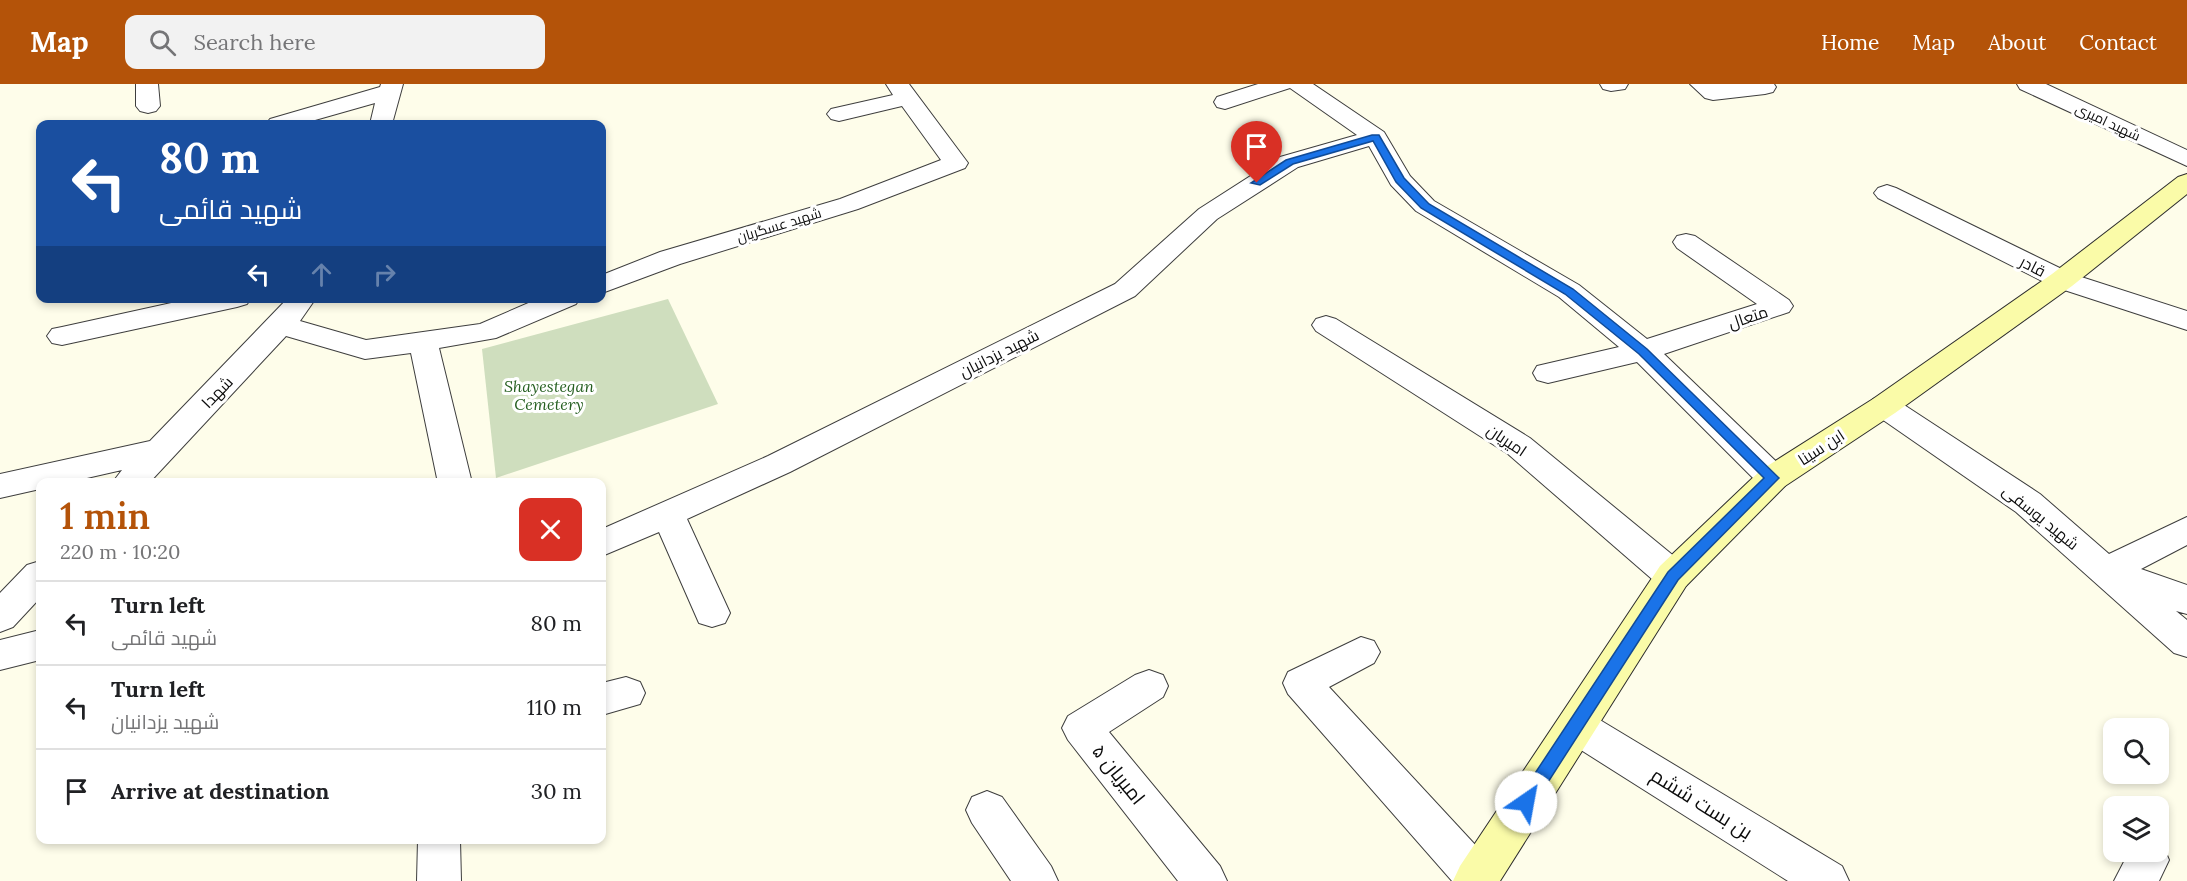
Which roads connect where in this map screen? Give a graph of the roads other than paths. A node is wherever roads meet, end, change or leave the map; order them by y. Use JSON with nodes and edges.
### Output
{"nodes":[{"id":1,"x":1281,"y":84,"type":"edge"},
{"id":2,"x":1298,"y":84,"type":"edge"},
{"id":3,"x":1611,"y":84,"type":"edge"},
{"id":4,"x":1617,"y":84,"type":"edge"},
{"id":5,"x":1701,"y":84,"type":"edge"},
{"id":6,"x":2028,"y":84,"type":"edge"},
{"id":7,"x":1765,"y":87,"type":"dead end"},
{"id":8,"x":391,"y":88,"type":"edge"},
{"id":9,"x":903,"y":91,"type":"edge"},
{"id":10,"x":1225,"y":102,"type":"dead end"},
{"id":11,"x":839,"y":114,"type":"dead end"},
{"id":12,"x":291,"y":120,"type":"edge"},
{"id":13,"x":382,"y":120,"type":"edge"},
{"id":14,"x":1376,"y":137,"type":"junction"},
{"id":15,"x":2187,"y":159,"type":"edge"},
{"id":16,"x":2187,"y":182,"type":"edge"},
{"id":17,"x":1887,"y":193,"type":"dead end"},
{"id":18,"x":1686,"y":242,"type":"dead end"},
{"id":19,"x":2062,"y":280,"type":"junction"},
{"id":20,"x":606,"y":283,"type":"edge"},
{"id":21,"x":214,"y":303,"type":"edge"},
{"id":22,"x":299,"y":303,"type":"edge"},
{"id":23,"x":555,"y":303,"type":"edge"},
{"id":24,"x":2187,"y":321,"type":"edge"},
{"id":25,"x":281,"y":325,"type":"junction"},
{"id":26,"x":1326,"y":325,"type":"dead end"},
{"id":27,"x":62,"y":336,"type":"dead end"},
{"id":28,"x":423,"y":342,"type":"junction"},
{"id":29,"x":1643,"y":351,"type":"junction"},
{"id":30,"x":1548,"y":373,"type":"dead end"},
{"id":31,"x":1884,"y":406,"type":"junction"},
{"id":32,"x":160,"y":450,"type":"junction"},
{"id":33,"x":134,"y":478,"type":"edge"},
{"id":34,"x":454,"y":478,"type":"edge"},
{"id":35,"x":1773,"y":478,"type":"junction"},
{"id":36,"x":0,"y":486,"type":"edge"},
{"id":37,"x":668,"y":514,"type":"junction"},
{"id":38,"x":2187,"y":530,"type":"edge"},
{"id":39,"x":606,"y":541,"type":"edge"},
{"id":40,"x":2106,"y":571,"type":"junction"},
{"id":41,"x":1673,"y":576,"type":"junction"},
{"id":42,"x":36,"y":578,"type":"edge"},
{"id":43,"x":2187,"y":600,"type":"edge"},
{"id":44,"x":712,"y":613,"type":"dead end"},
{"id":45,"x":0,"y":616,"type":"edge"},
{"id":46,"x":2187,"y":642,"type":"edge"},
{"id":47,"x":36,"y":646,"type":"edge"},
{"id":48,"x":1361,"y":652,"type":"dead end"},
{"id":49,"x":0,"y":655,"type":"edge"},
{"id":50,"x":1149,"y":686,"type":"dead end"},
{"id":51,"x":1576,"y":726,"type":"junction"},
{"id":52,"x":987,"y":810,"type":"dead end"},
{"id":53,"x":439,"y":844,"type":"edge"},
{"id":54,"x":1476,"y":879,"type":"edge"},
{"id":55,"x":439,"y":881,"type":"edge"},
{"id":56,"x":1036,"y":881,"type":"edge"},
{"id":57,"x":1205,"y":881,"type":"edge"},
{"id":58,"x":1827,"y":881,"type":"edge"}],
"edges":[{"from":1,"to":10,"type":"street"},
{"from":2,"to":14,"type":"street"},
{"from":3,"to":4,"type":"street"},
{"from":5,"to":7,"type":"street"},
{"from":6,"to":15,"type":"street","name":"شهید امیری"},
{"from":8,"to":12,"type":"street"},
{"from":8,"to":13,"type":"street"},
{"from":9,"to":11,"type":"street"},
{"from":9,"to":20,"type":"street","name":"شهید عسگریان"},
{"from":14,"to":29,"type":"street"},
{"from":14,"to":37,"type":"street","name":"شهید یزدانیان"},
{"from":16,"to":19,"type":"main road","name":"ابن سینا"},
{"from":17,"to":19,"type":"street","name":"قادر"},
{"from":18,"to":29,"type":"street","name":"متعال"},
{"from":19,"to":24,"type":"street","name":"قادر"},
{"from":19,"to":31,"type":"main road","name":"ابن سینا"},
{"from":21,"to":27,"type":"street"},
{"from":22,"to":25,"type":"street","name":"شهدا"},
{"from":23,"to":28,"type":"street"},
{"from":25,"to":28,"type":"street"},
{"from":25,"to":32,"type":"street","name":"شهدا"},
{"from":26,"to":41,"type":"street","name":"امیریان"},
{"from":28,"to":34,"type":"street"},
{"from":29,"to":30,"type":"street"},
{"from":29,"to":35,"type":"street"},
{"from":31,"to":35,"type":"main road","name":"ابن سینا"},
{"from":31,"to":40,"type":"street","name":"شهید یوسفی"},
{"from":32,"to":33,"type":"street","name":"شهدا"},
{"from":32,"to":36,"type":"street"},
{"from":35,"to":41,"type":"main road","name":"ابن سینا"},
{"from":37,"to":39,"type":"street","name":"شهید یزدانیان"},
{"from":37,"to":44,"type":"street"},
{"from":38,"to":40,"type":"street"},
{"from":40,"to":43,"type":"street"},
{"from":40,"to":46,"type":"street","name":"شهید یوسفی"},
{"from":41,"to":51,"type":"main road","name":"ابن سینا"},
{"from":42,"to":45,"type":"street"},
{"from":47,"to":49,"type":"street"},
{"from":48,"to":54,"type":"street"},
{"from":50,"to":57,"type":"street","name":"امیریان ۵"},
{"from":51,"to":54,"type":"main road","name":"ابن سینا"},
{"from":51,"to":58,"type":"street","name":"بن بست ششم"},
{"from":52,"to":56,"type":"street"},
{"from":53,"to":55,"type":"street"}]}
